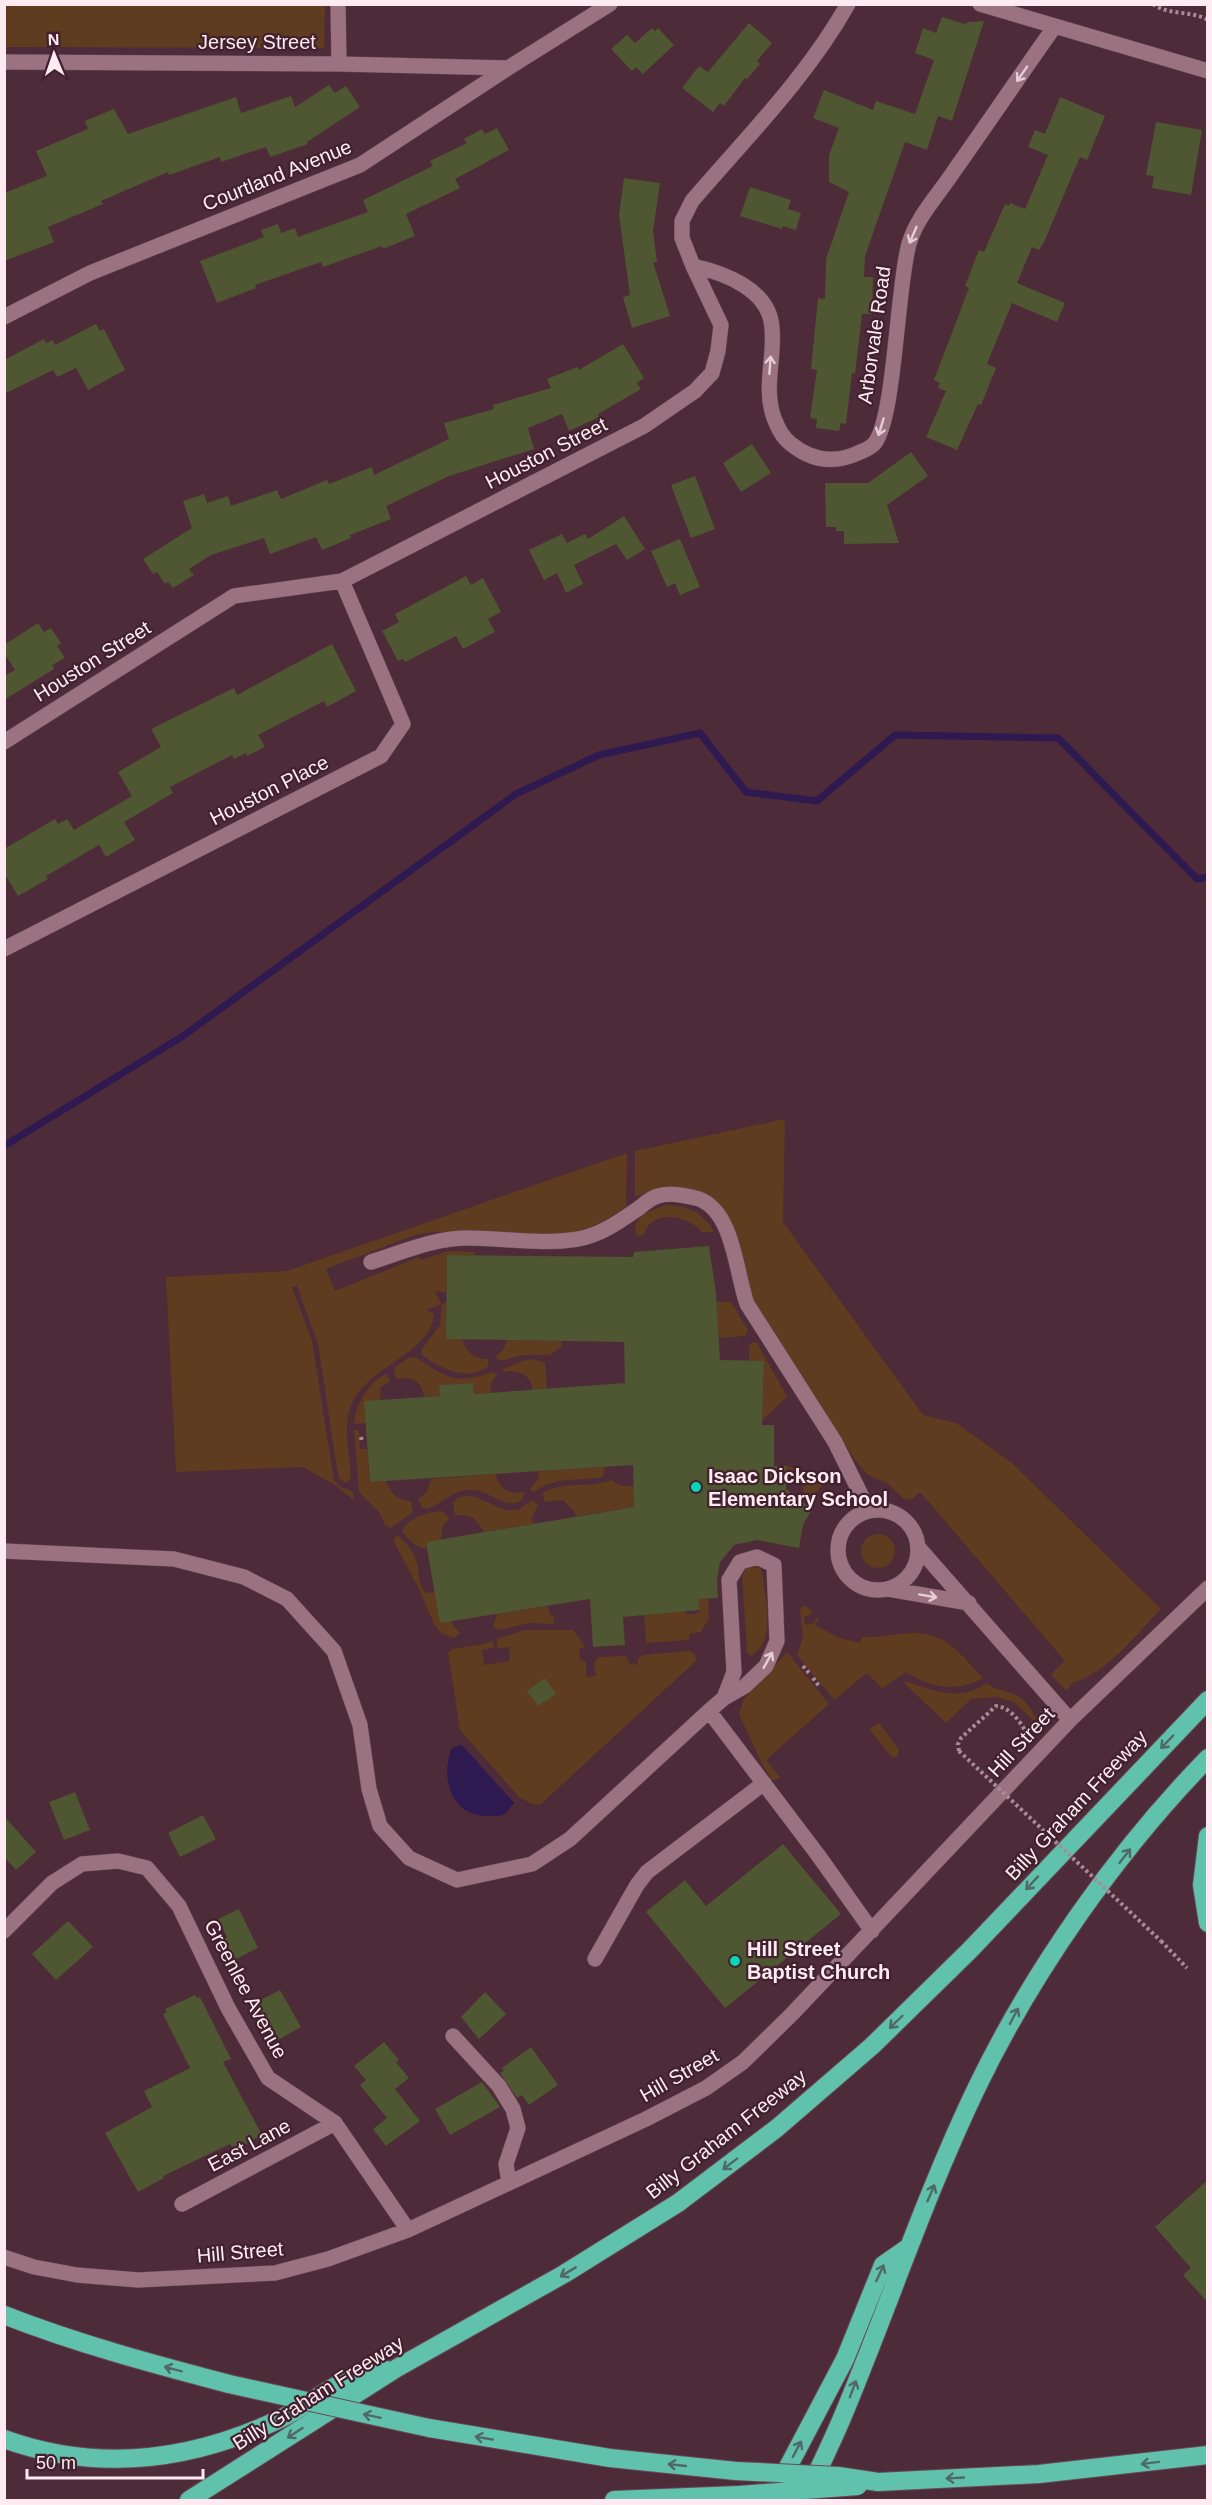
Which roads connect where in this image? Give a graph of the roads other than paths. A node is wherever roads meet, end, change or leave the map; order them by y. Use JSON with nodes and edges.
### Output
{"nodes":[{"id":1,"x":338,"y":4,"type":"edge"},
{"id":2,"x":610,"y":4,"type":"edge"},
{"id":3,"x":848,"y":4,"type":"edge"},
{"id":4,"x":980,"y":4,"type":"edge"},
{"id":5,"x":1055,"y":26,"type":"junction"},
{"id":6,"x":4,"y":62,"type":"edge"},
{"id":7,"x":339,"y":63,"type":"junction"},
{"id":8,"x":508,"y":68,"type":"junction"},
{"id":9,"x":1208,"y":71,"type":"edge"},
{"id":10,"x":693,"y":266,"type":"junction"},
{"id":11,"x":4,"y":316,"type":"edge"},
{"id":12,"x":342,"y":581,"type":"junction"},
{"id":13,"x":4,"y":742,"type":"edge"},
{"id":14,"x":4,"y":949,"type":"edge"},
{"id":15,"x":371,"y":1262,"type":"dead end"},
{"id":16,"x":869,"y":1511,"type":"junction"},
{"id":17,"x":918,"y":1547,"type":"junction"},
{"id":18,"x":4,"y":1551,"type":"edge"},
{"id":19,"x":888,"y":1588,"type":"junction"},
{"id":20,"x":1208,"y":1588,"type":"edge"},
{"id":21,"x":969,"y":1603,"type":"junction"},
{"id":22,"x":724,"y":1698,"type":"junction"},
{"id":23,"x":1208,"y":1700,"type":"edge"},
{"id":24,"x":709,"y":1711,"type":"junction"},
{"id":25,"x":1070,"y":1720,"type":"junction"},
{"id":26,"x":1208,"y":1758,"type":"edge"},
{"id":27,"x":764,"y":1783,"type":"junction"},
{"id":28,"x":1208,"y":1836,"type":"edge"},
{"id":29,"x":1208,"y":1923,"type":"edge"},
{"id":30,"x":4,"y":1931,"type":"edge"},
{"id":31,"x":872,"y":1931,"type":"junction"},
{"id":32,"x":595,"y":1959,"type":"dead end"},
{"id":33,"x":453,"y":2036,"type":"dead end"},
{"id":34,"x":335,"y":2123,"type":"junction"},
{"id":35,"x":509,"y":2183,"type":"junction"},
{"id":36,"x":182,"y":2204,"type":"dead end"},
{"id":37,"x":408,"y":2230,"type":"junction"},
{"id":38,"x":909,"y":2247,"type":"junction"},
{"id":39,"x":4,"y":2257,"type":"edge"},
{"id":40,"x":4,"y":2314,"type":"edge"},
{"id":41,"x":397,"y":2368,"type":"junction"},
{"id":42,"x":4,"y":2439,"type":"edge"},
{"id":43,"x":1208,"y":2455,"type":"edge"},
{"id":44,"x":878,"y":2482,"type":"junction"},
{"id":45,"x":189,"y":2500,"type":"edge"},
{"id":46,"x":614,"y":2500,"type":"edge"},
{"id":47,"x":770,"y":2500,"type":"edge"},
{"id":48,"x":804,"y":2500,"type":"edge"}],
"edges":[{"from":1,"to":7,"type":"street"},
{"from":2,"to":8,"type":"street","name":"Courtland Avenue"},
{"from":3,"to":10,"type":"street","name":"Houston Street"},
{"from":4,"to":5,"type":"street"},
{"from":5,"to":9,"type":"street"},
{"from":5,"to":10,"type":"street","name":"Arborvale Road","one_way":true},
{"from":6,"to":7,"type":"street","name":"Jersey Street"},
{"from":7,"to":8,"type":"street","name":"Jersey Street"},
{"from":8,"to":11,"type":"street","name":"Courtland Avenue"},
{"from":10,"to":12,"type":"street","name":"Houston Street"},
{"from":12,"to":13,"type":"street","name":"Houston Street"},
{"from":12,"to":14,"type":"street","name":"Houston Place"},
{"from":15,"to":16,"type":"street"},
{"from":16,"to":17,"type":"street"},
{"from":16,"to":19,"type":"street"},
{"from":17,"to":19,"type":"street"},
{"from":17,"to":21,"type":"street"},
{"from":18,"to":24,"type":"street"},
{"from":19,"to":21,"type":"street","one_way":true},
{"from":20,"to":25,"type":"street","name":"Hill Street"},
{"from":21,"to":25,"type":"street"},
{"from":22,"to":22,"type":"street","one_way":true},
{"from":22,"to":24,"type":"street"},
{"from":23,"to":41,"type":"highway","name":"Billy Graham Freeway","one_way":true},
{"from":24,"to":27,"type":"street"},
{"from":25,"to":31,"type":"street","name":"Hill Street"},
{"from":38,"to":26,"type":"highway","one_way":true},
{"from":27,"to":31,"type":"street"},
{"from":27,"to":32,"type":"street"},
{"from":28,"to":29,"type":"highway"},
{"from":30,"to":34,"type":"street","name":"Greenlee Avenue"},
{"from":31,"to":35,"type":"street","name":"Hill Street"},
{"from":33,"to":35,"type":"street"},
{"from":34,"to":36,"type":"street","name":"East Lane"},
{"from":34,"to":37,"type":"street","name":"Greenlee Avenue"},
{"from":35,"to":37,"type":"street","name":"Hill Street"},
{"from":37,"to":39,"type":"street","name":"Hill Street"},
{"from":47,"to":38,"type":"highway","one_way":true},
{"from":48,"to":38,"type":"highway","one_way":true},
{"from":44,"to":40,"type":"highway","one_way":true,"bridge":true},
{"from":41,"to":42,"type":"highway"},
{"from":41,"to":45,"type":"highway","name":"Billy Graham Freeway","one_way":true},
{"from":43,"to":44,"type":"highway","one_way":true},
{"from":44,"to":46,"type":"highway","bridge":true}]}
